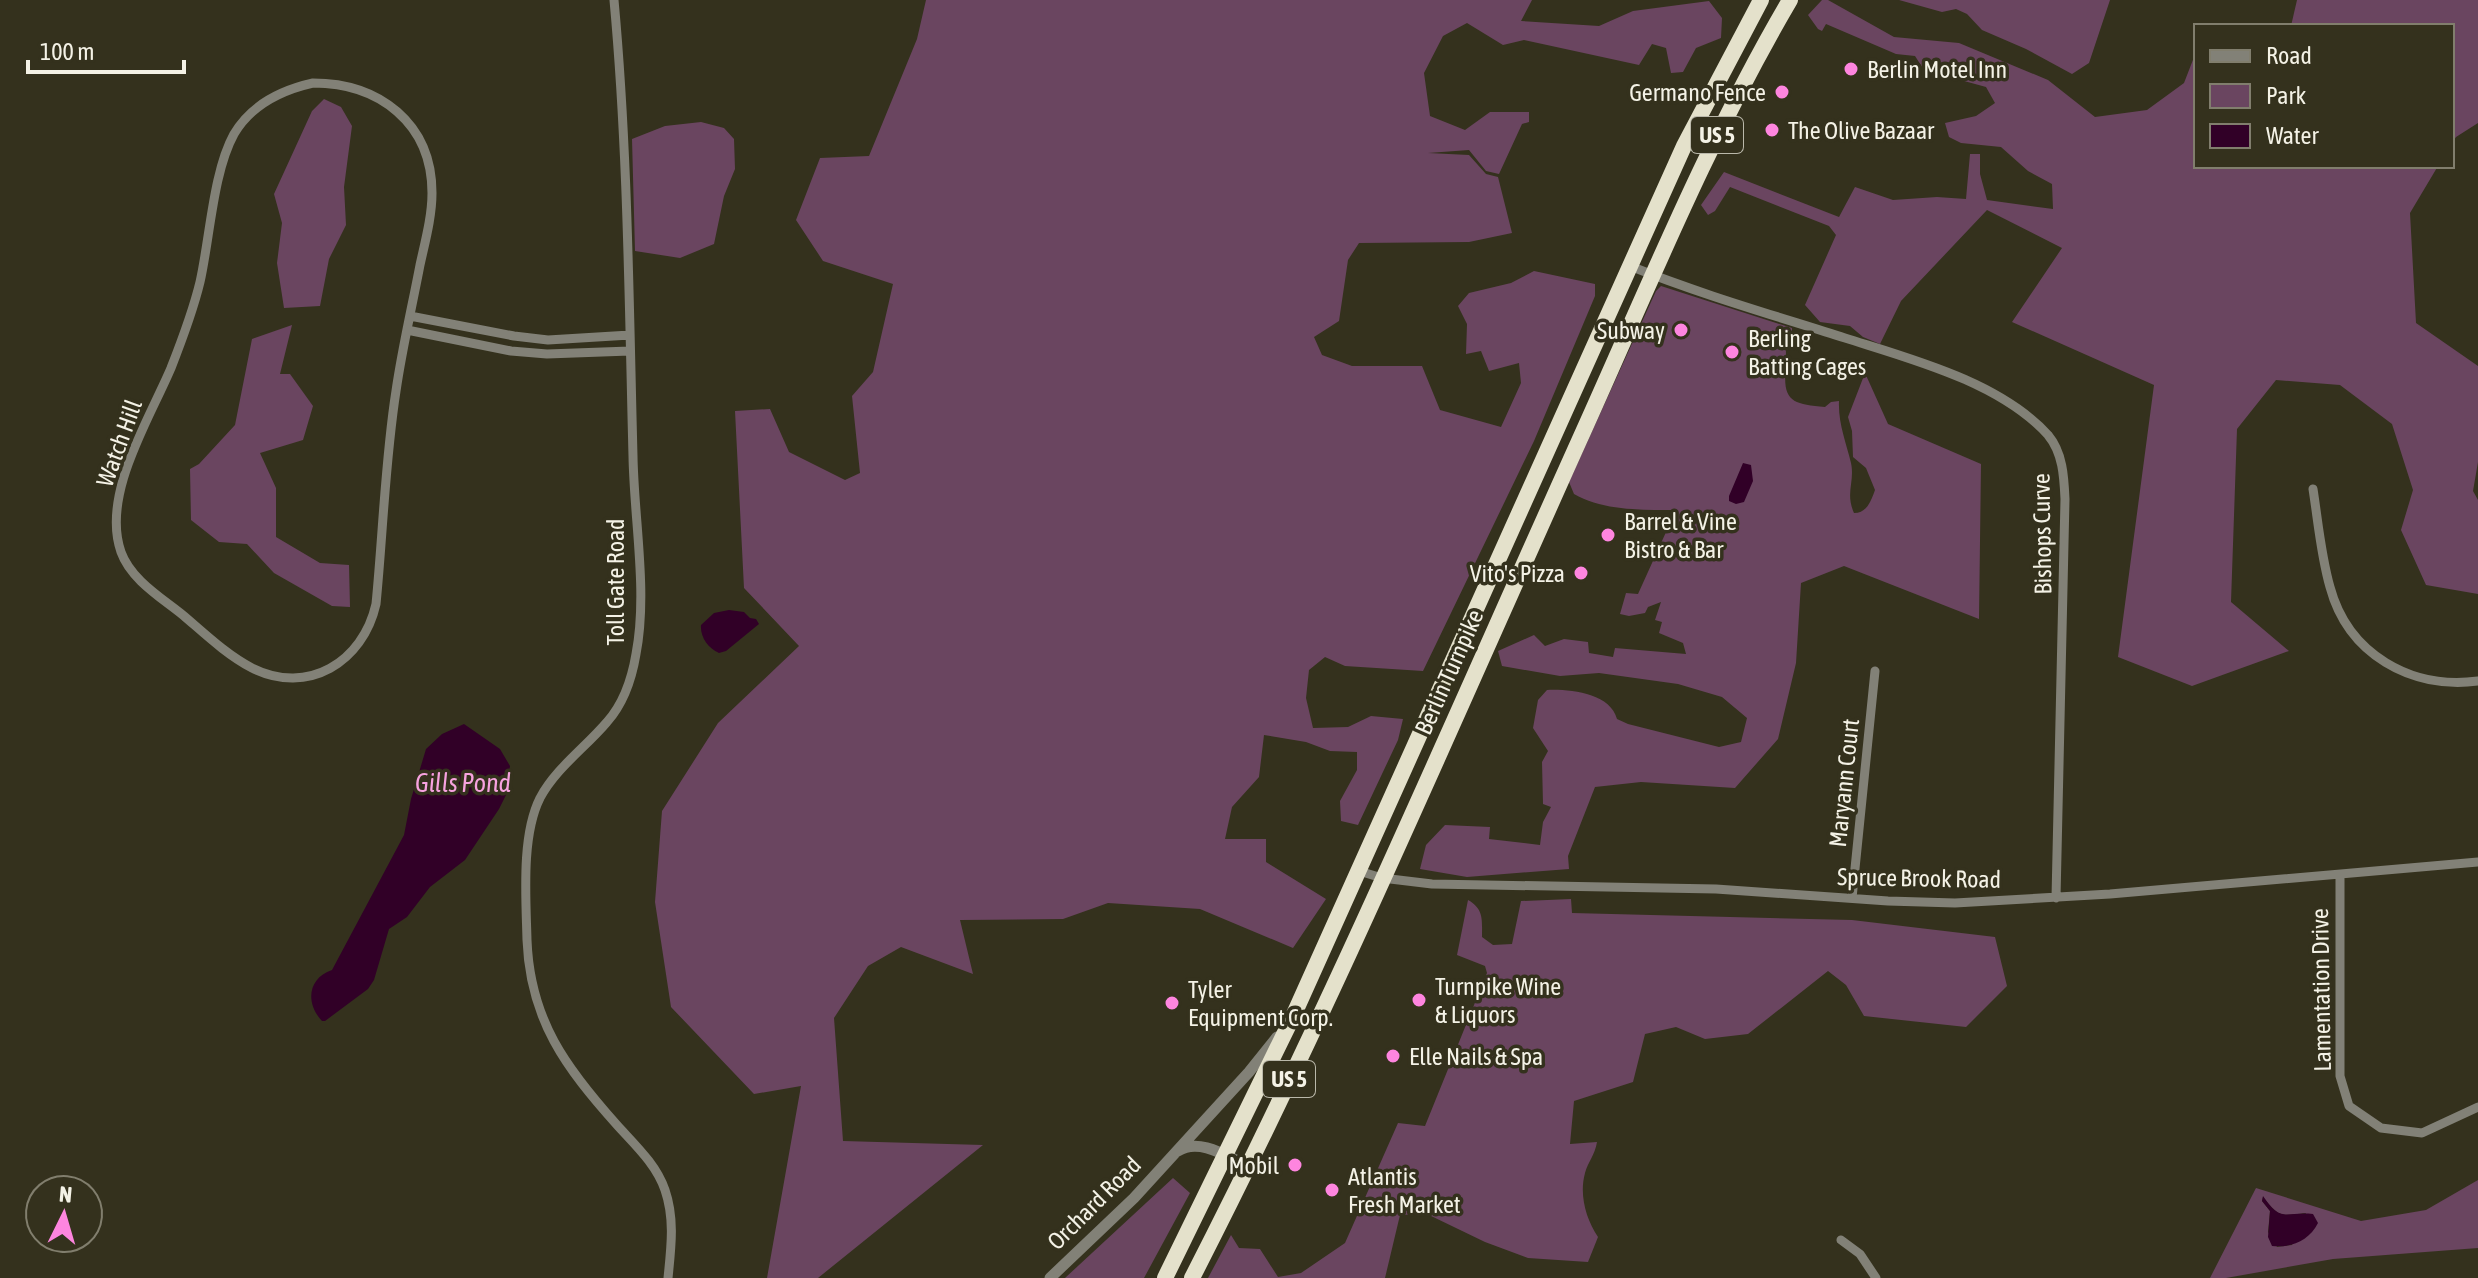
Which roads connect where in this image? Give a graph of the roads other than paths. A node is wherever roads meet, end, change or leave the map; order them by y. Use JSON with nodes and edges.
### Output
{"nodes":[{"id":1,"x":614,"y":0,"type":"edge"},
{"id":2,"x":1761,"y":0,"type":"edge"},
{"id":3,"x":1790,"y":0,"type":"edge"},
{"id":4,"x":1630,"y":266,"type":"junction"},
{"id":5,"x":1653,"y":275,"type":"junction"},
{"id":6,"x":410,"y":316,"type":"junction"},
{"id":7,"x":407,"y":330,"type":"junction"},
{"id":8,"x":480,"y":330,"type":"junction"},
{"id":9,"x":630,"y":335,"type":"junction"},
{"id":10,"x":584,"y":339,"type":"junction"},
{"id":11,"x":477,"y":344,"type":"junction"},
{"id":12,"x":630,"y":351,"type":"junction"},
{"id":13,"x":584,"y":353,"type":"junction"},
{"id":14,"x":2313,"y":489,"type":"dead end"},
{"id":15,"x":1875,"y":671,"type":"dead end"},
{"id":16,"x":2478,"y":681,"type":"edge"},
{"id":17,"x":2478,"y":862,"type":"edge"},
{"id":18,"x":1359,"y":871,"type":"junction"},
{"id":19,"x":2340,"y":875,"type":"junction"},
{"id":20,"x":1382,"y":878,"type":"junction"},
{"id":21,"x":1852,"y":898,"type":"junction"},
{"id":22,"x":2056,"y":898,"type":"junction"},
{"id":23,"x":1295,"y":1012,"type":"junction"},
{"id":24,"x":2478,"y":1107,"type":"edge"},
{"id":25,"x":1225,"y":1156,"type":"junction"},
{"id":26,"x":1169,"y":1159,"type":"junction"},
{"id":27,"x":1248,"y":1166,"type":"junction"},
{"id":28,"x":1841,"y":1240,"type":"dead end"},
{"id":29,"x":668,"y":1278,"type":"edge"},
{"id":30,"x":1050,"y":1278,"type":"edge"},
{"id":31,"x":1165,"y":1278,"type":"edge"},
{"id":32,"x":1192,"y":1278,"type":"edge"},
{"id":33,"x":1876,"y":1278,"type":"edge"}],
"edges":[{"from":1,"to":9,"type":"street","name":"Toll Gate Road"},
{"from":2,"to":4,"type":"highway","name":"Berlin Turnpike","number":"US 5"},
{"from":3,"to":5,"type":"highway","name":"Berlin Turnpike","number":"US 5"},
{"from":4,"to":5,"type":"street","name":"Bishops Curve"},
{"from":4,"to":18,"type":"highway","name":"Berlin Turnpike","number":"US 5"},
{"from":5,"to":20,"type":"highway","name":"Berlin Turnpike","number":"US 5"},
{"from":5,"to":22,"type":"street","name":"Bishops Curve"},
{"from":6,"to":7,"type":"street","name":"Watch Hill"},
{"from":6,"to":7,"type":"street","name":"Watch Hill"},
{"from":6,"to":8,"type":"street"},
{"from":7,"to":11,"type":"street"},
{"from":8,"to":10,"type":"street"},
{"from":8,"to":11,"type":"street"},
{"from":9,"to":10,"type":"street"},
{"from":9,"to":12,"type":"street","name":"Toll Gate Road"},
{"from":10,"to":13,"type":"street"},
{"from":11,"to":13,"type":"street"},
{"from":12,"to":13,"type":"street"},
{"from":12,"to":29,"type":"street","name":"Toll Gate Road"},
{"from":14,"to":16,"type":"street"},
{"from":15,"to":21,"type":"street","name":"Maryann Court"},
{"from":17,"to":19,"type":"street","name":"Spruce Brook Road"},
{"from":18,"to":20,"type":"street","name":"Spruce Brook Road"},
{"from":18,"to":23,"type":"highway","name":"Berlin Turnpike","number":"US 5"},
{"from":19,"to":22,"type":"street","name":"Spruce Brook Road"},
{"from":19,"to":24,"type":"street","name":"Lamentation Drive"},
{"from":20,"to":21,"type":"street","name":"Spruce Brook Road"},
{"from":20,"to":27,"type":"highway","name":"Berlin Turnpike","number":"US 5"},
{"from":21,"to":22,"type":"street","name":"Spruce Brook Road"},
{"from":23,"to":25,"type":"highway","name":"Berlin Turnpike","number":"US 5"},
{"from":23,"to":26,"type":"street","name":"Orchard Road"},
{"from":25,"to":26,"type":"street","name":"Orchard Road"},
{"from":25,"to":27,"type":"street","name":"Orchard Road"},
{"from":25,"to":31,"type":"highway","name":"Berlin Turnpike","number":"US 5"},
{"from":26,"to":30,"type":"street","name":"Orchard Road"},
{"from":27,"to":32,"type":"highway","name":"Berlin Turnpike","number":"US 5"},
{"from":28,"to":33,"type":"street"}]}
